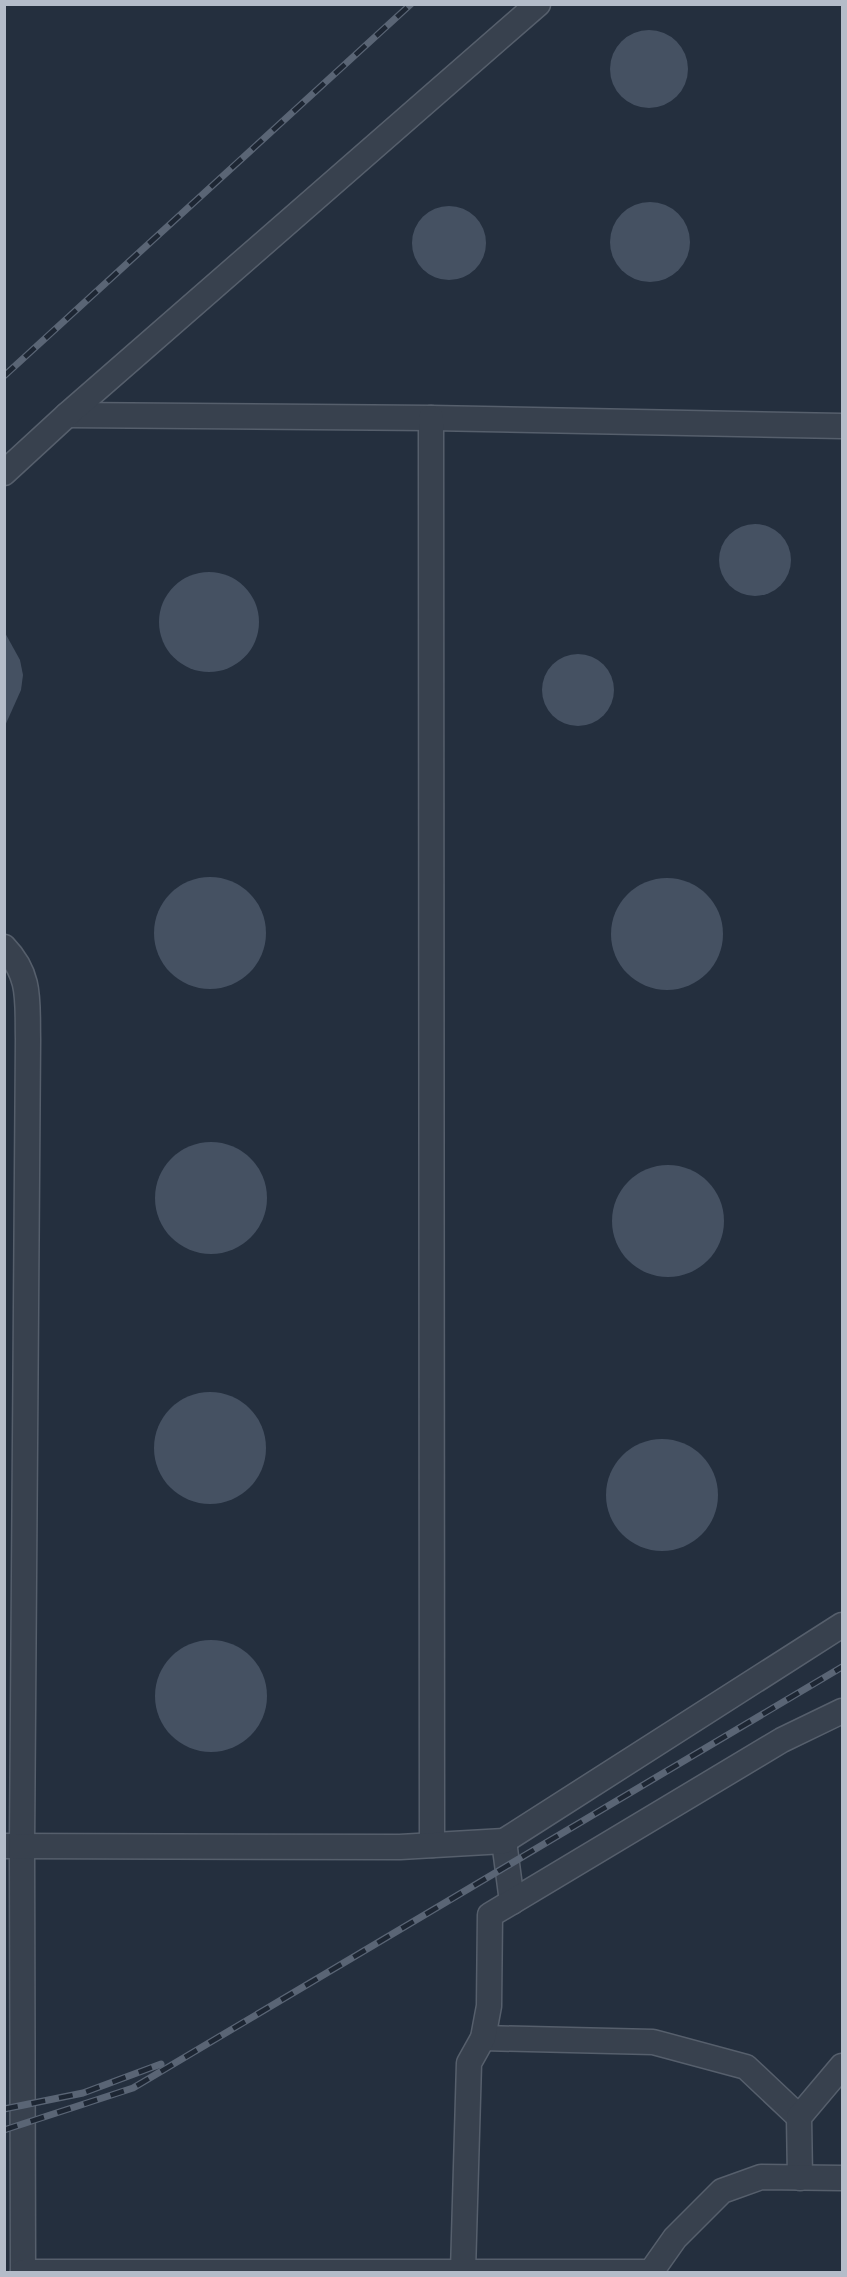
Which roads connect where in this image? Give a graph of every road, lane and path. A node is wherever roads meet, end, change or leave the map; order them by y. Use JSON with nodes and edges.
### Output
{"nodes":[{"id":1,"x":538,"y":4,"type":"edge"},
{"id":2,"x":67,"y":415,"type":"junction"},
{"id":3,"x":431,"y":418,"type":"junction"},
{"id":4,"x":843,"y":426,"type":"edge"},
{"id":5,"x":4,"y":473,"type":"edge"},
{"id":6,"x":4,"y":947,"type":"edge"},
{"id":7,"x":15,"y":1335,"type":"edge"},
{"id":8,"x":843,"y":1625,"type":"edge"},
{"id":9,"x":843,"y":1711,"type":"edge"},
{"id":10,"x":504,"y":1841,"type":"junction"},
{"id":11,"x":432,"y":1845,"type":"junction"},
{"id":12,"x":13,"y":1846,"type":"edge"},
{"id":13,"x":512,"y":1902,"type":"junction"},
{"id":14,"x":483,"y":2038,"type":"junction"},
{"id":15,"x":843,"y":2066,"type":"edge"},
{"id":16,"x":799,"y":2117,"type":"junction"},
{"id":17,"x":800,"y":2178,"type":"junction"},
{"id":18,"x":843,"y":2178,"type":"edge"},
{"id":19,"x":463,"y":2271,"type":"junction"},
{"id":20,"x":23,"y":2272,"type":"edge"},
{"id":21,"x":242,"y":2272,"type":"edge"},
{"id":22,"x":425,"y":2272,"type":"edge"},
{"id":23,"x":581,"y":2272,"type":"edge"},
{"id":24,"x":651,"y":2272,"type":"edge"}],
"edges":[{"from":1,"to":2,"type":"lane"},
{"from":2,"to":3,"type":"lane"},
{"from":2,"to":5,"type":"lane"},
{"from":3,"to":4,"type":"lane"},
{"from":3,"to":11,"type":"lane"},
{"from":6,"to":7,"type":"lane"},
{"from":7,"to":12,"type":"lane"},
{"from":8,"to":10,"type":"lane"},
{"from":9,"to":13,"type":"lane"},
{"from":10,"to":11,"type":"lane"},
{"from":10,"to":13,"type":"lane"},
{"from":11,"to":12,"type":"lane"},
{"from":12,"to":20,"type":"lane"},
{"from":13,"to":14,"type":"lane"},
{"from":14,"to":16,"type":"lane"},
{"from":14,"to":19,"type":"lane"},
{"from":15,"to":16,"type":"lane"},
{"from":16,"to":17,"type":"lane"},
{"from":17,"to":18,"type":"lane"},
{"from":17,"to":24,"type":"lane"},
{"from":19,"to":22,"type":"lane"},
{"from":19,"to":23,"type":"lane"},
{"from":20,"to":21,"type":"lane"},
{"from":21,"to":22,"type":"lane"},
{"from":23,"to":24,"type":"lane"}]}
